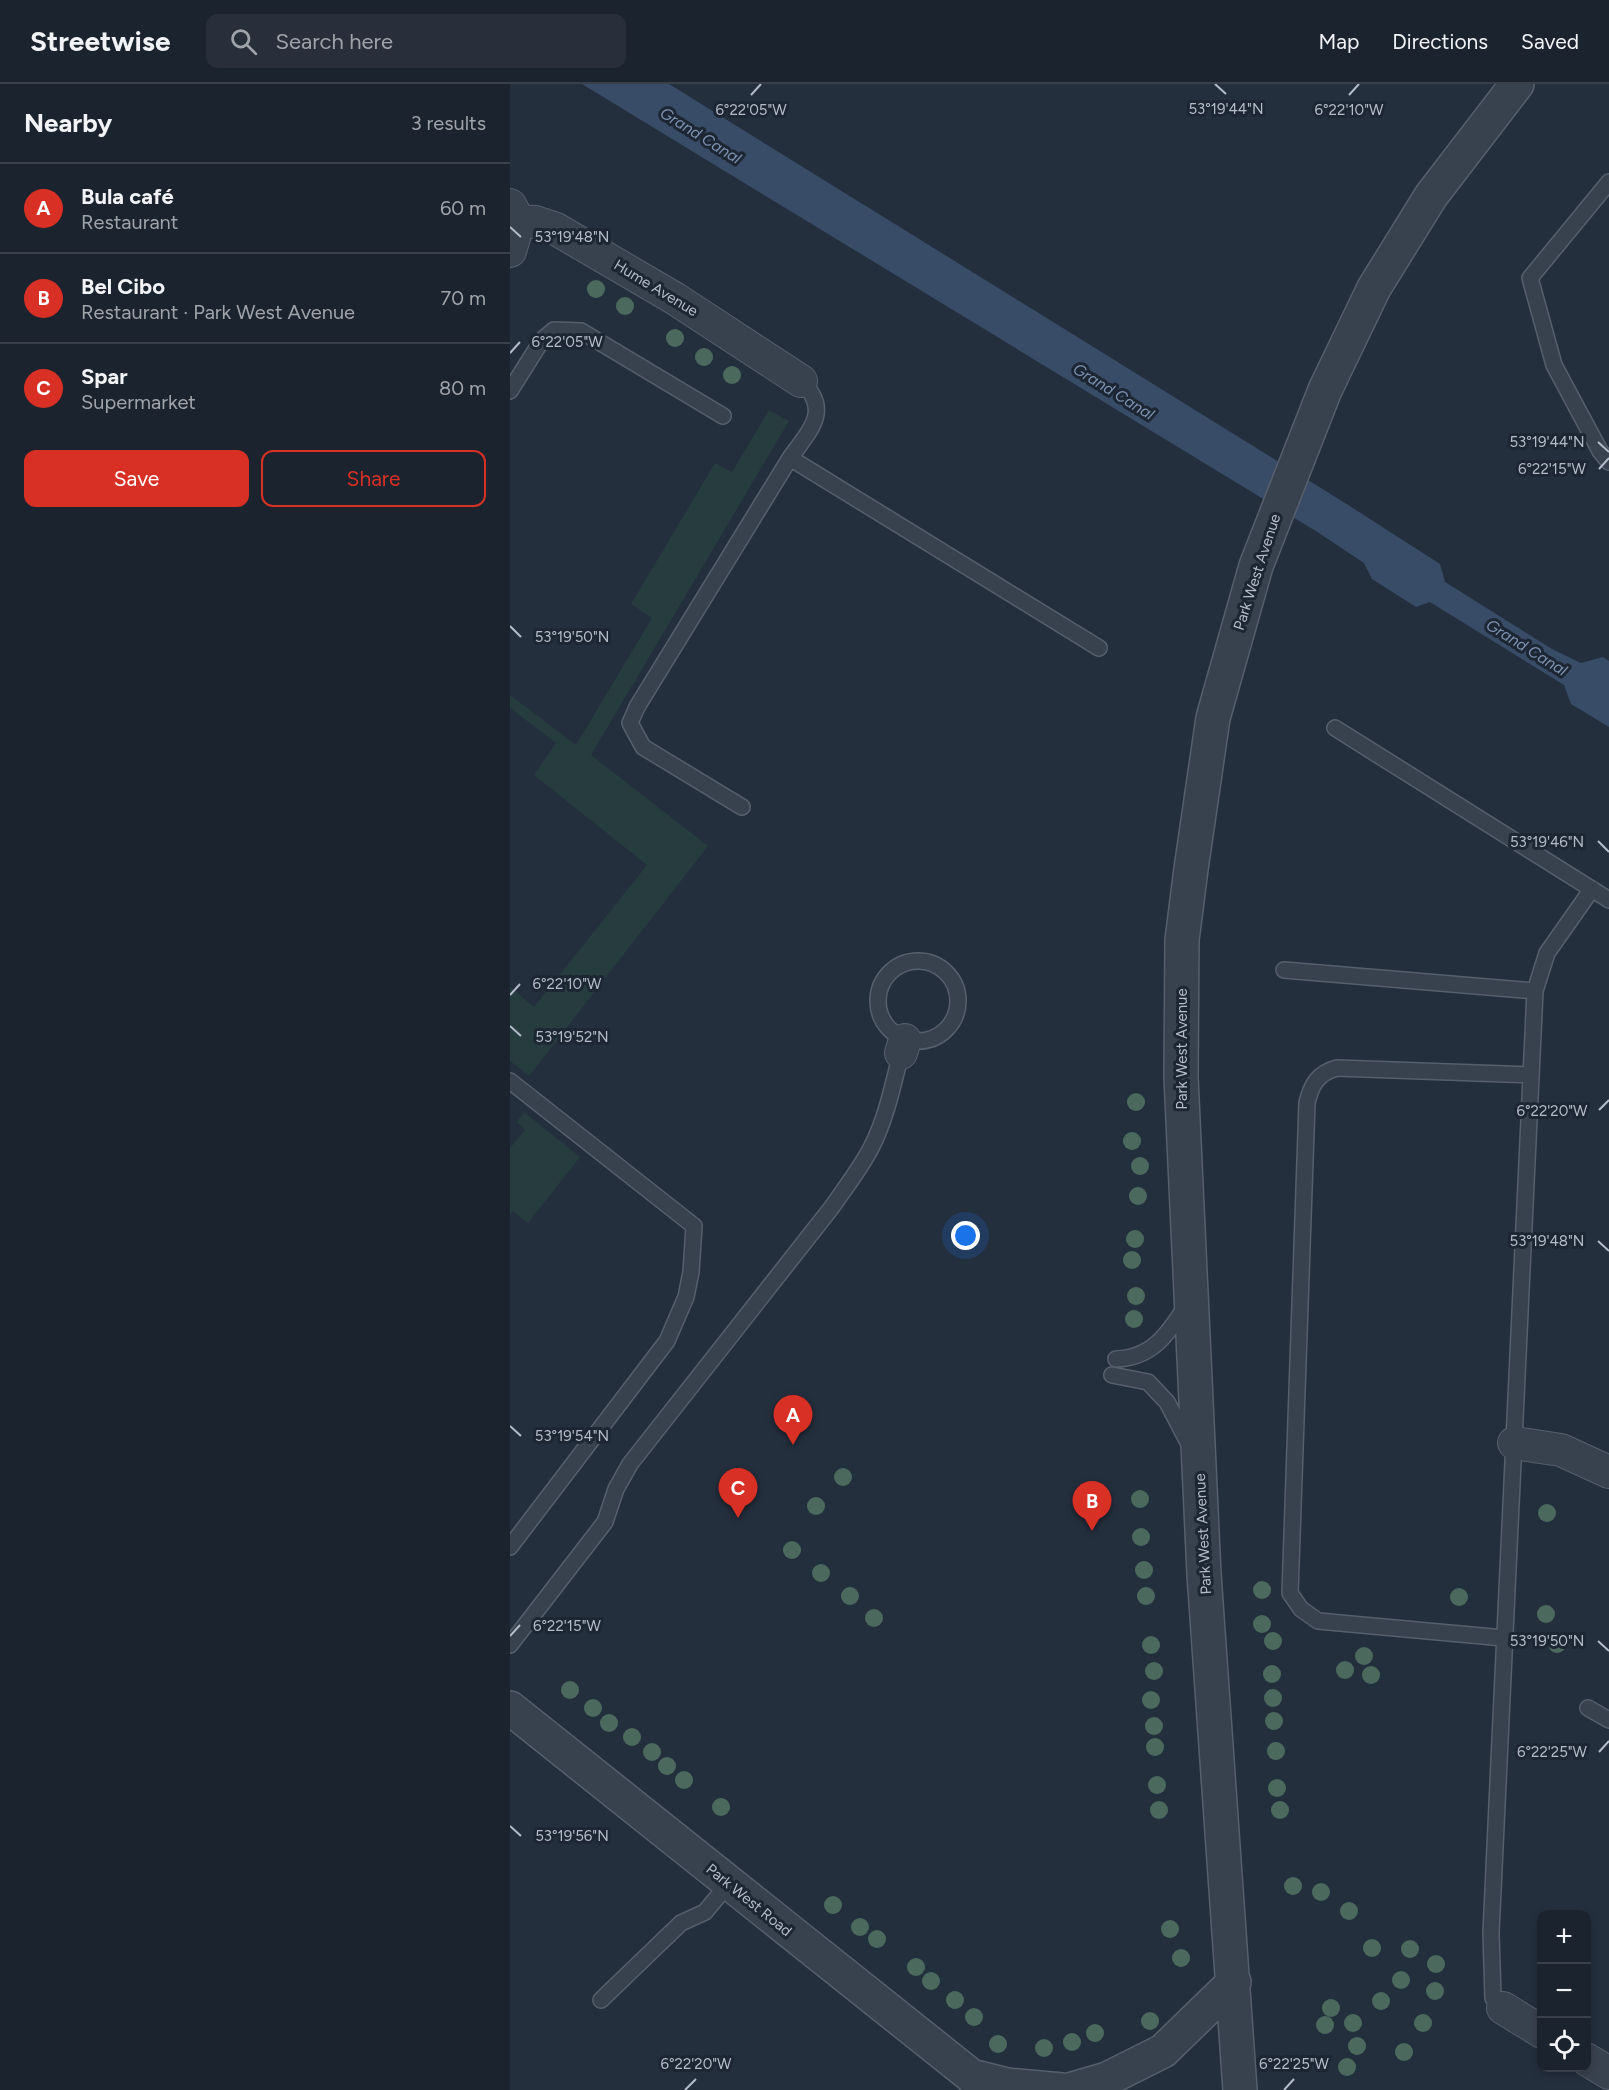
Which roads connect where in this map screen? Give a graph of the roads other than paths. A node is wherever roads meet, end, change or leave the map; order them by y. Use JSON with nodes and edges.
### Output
{"nodes":[{"id":1,"x":1517,"y":84,"type":"edge"},
{"id":2,"x":1609,"y":182,"type":"edge"},
{"id":3,"x":514,"y":213,"type":"edge"},
{"id":4,"x":510,"y":251,"type":"edge"},
{"id":5,"x":801,"y":381,"type":"joint"},
{"id":6,"x":510,"y":391,"type":"edge"},
{"id":7,"x":723,"y":416,"type":"dead end"},
{"id":8,"x":790,"y":458,"type":"junction"},
{"id":9,"x":1609,"y":462,"type":"edge"},
{"id":10,"x":1099,"y":648,"type":"dead end"},
{"id":11,"x":1335,"y":728,"type":"dead end"},
{"id":12,"x":742,"y":807,"type":"dead end"},
{"id":13,"x":1592,"y":889,"type":"junction"},
{"id":14,"x":1609,"y":900,"type":"edge"},
{"id":15,"x":1284,"y":970,"type":"dead end"},
{"id":16,"x":1535,"y":991,"type":"junction"},
{"id":17,"x":903,"y":1046,"type":"junction"},
{"id":18,"x":1531,"y":1075,"type":"junction"},
{"id":19,"x":510,"y":1081,"type":"edge"},
{"id":20,"x":1191,"y":1298,"type":"junction"},
{"id":21,"x":1116,"y":1359,"type":"dead end"},
{"id":22,"x":1112,"y":1375,"type":"dead end"},
{"id":23,"x":1514,"y":1443,"type":"junction"},
{"id":24,"x":1199,"y":1465,"type":"junction"},
{"id":25,"x":1609,"y":1472,"type":"edge"},
{"id":26,"x":510,"y":1547,"type":"edge"},
{"id":27,"x":1504,"y":1638,"type":"junction"},
{"id":28,"x":510,"y":1645,"type":"edge"},
{"id":29,"x":510,"y":1708,"type":"edge"},
{"id":30,"x":1588,"y":1708,"type":"dead end"},
{"id":31,"x":1609,"y":1720,"type":"edge"},
{"id":32,"x":728,"y":1884,"type":"junction"},
{"id":33,"x":1234,"y":1982,"type":"junction"},
{"id":34,"x":601,"y":2001,"type":"dead end"},
{"id":35,"x":1503,"y":2008,"type":"joint"},
{"id":36,"x":1537,"y":2029,"type":"edge"},
{"id":37,"x":1591,"y":2062,"type":"edge"},
{"id":38,"x":1609,"y":2073,"type":"edge"},
{"id":39,"x":980,"y":2083,"type":"edge"},
{"id":40,"x":1062,"y":2090,"type":"edge"},
{"id":41,"x":1069,"y":2090,"type":"edge"},
{"id":42,"x":1240,"y":2090,"type":"edge"}],
"edges":[{"from":1,"to":20,"type":"street","name":"Park West Avenue"},
{"from":2,"to":9,"type":"lane"},
{"from":3,"to":4,"type":"street"},
{"from":3,"to":5,"type":"street","name":"Hume Avenue"},
{"from":5,"to":8,"type":"lane"},
{"from":6,"to":7,"type":"lane"},
{"from":8,"to":10,"type":"lane"},
{"from":8,"to":12,"type":"lane"},
{"from":11,"to":13,"type":"lane"},
{"from":13,"to":14,"type":"lane"},
{"from":13,"to":16,"type":"lane"},
{"from":15,"to":16,"type":"lane"},
{"from":16,"to":18,"type":"lane"},
{"from":17,"to":17,"type":"lane"},
{"from":17,"to":28,"type":"lane"},
{"from":18,"to":23,"type":"lane"},
{"from":18,"to":27,"type":"lane"},
{"from":19,"to":26,"type":"lane"},
{"from":20,"to":21,"type":"lane"},
{"from":20,"to":24,"type":"street","name":"Park West Avenue"},
{"from":22,"to":24,"type":"lane"},
{"from":23,"to":25,"type":"street"},
{"from":23,"to":27,"type":"lane"},
{"from":24,"to":33,"type":"street","name":"Park West Avenue"},
{"from":27,"to":35,"type":"lane"},
{"from":29,"to":32,"type":"street","name":"Park West Road"},
{"from":30,"to":31,"type":"lane"},
{"from":32,"to":34,"type":"lane"},
{"from":32,"to":39,"type":"street","name":"Park West Road"},
{"from":33,"to":41,"type":"street"},
{"from":33,"to":42,"type":"street","name":"Park West Avenue"},
{"from":35,"to":36,"type":"street"},
{"from":37,"to":38,"type":"street"},
{"from":39,"to":40,"type":"street"}]}
